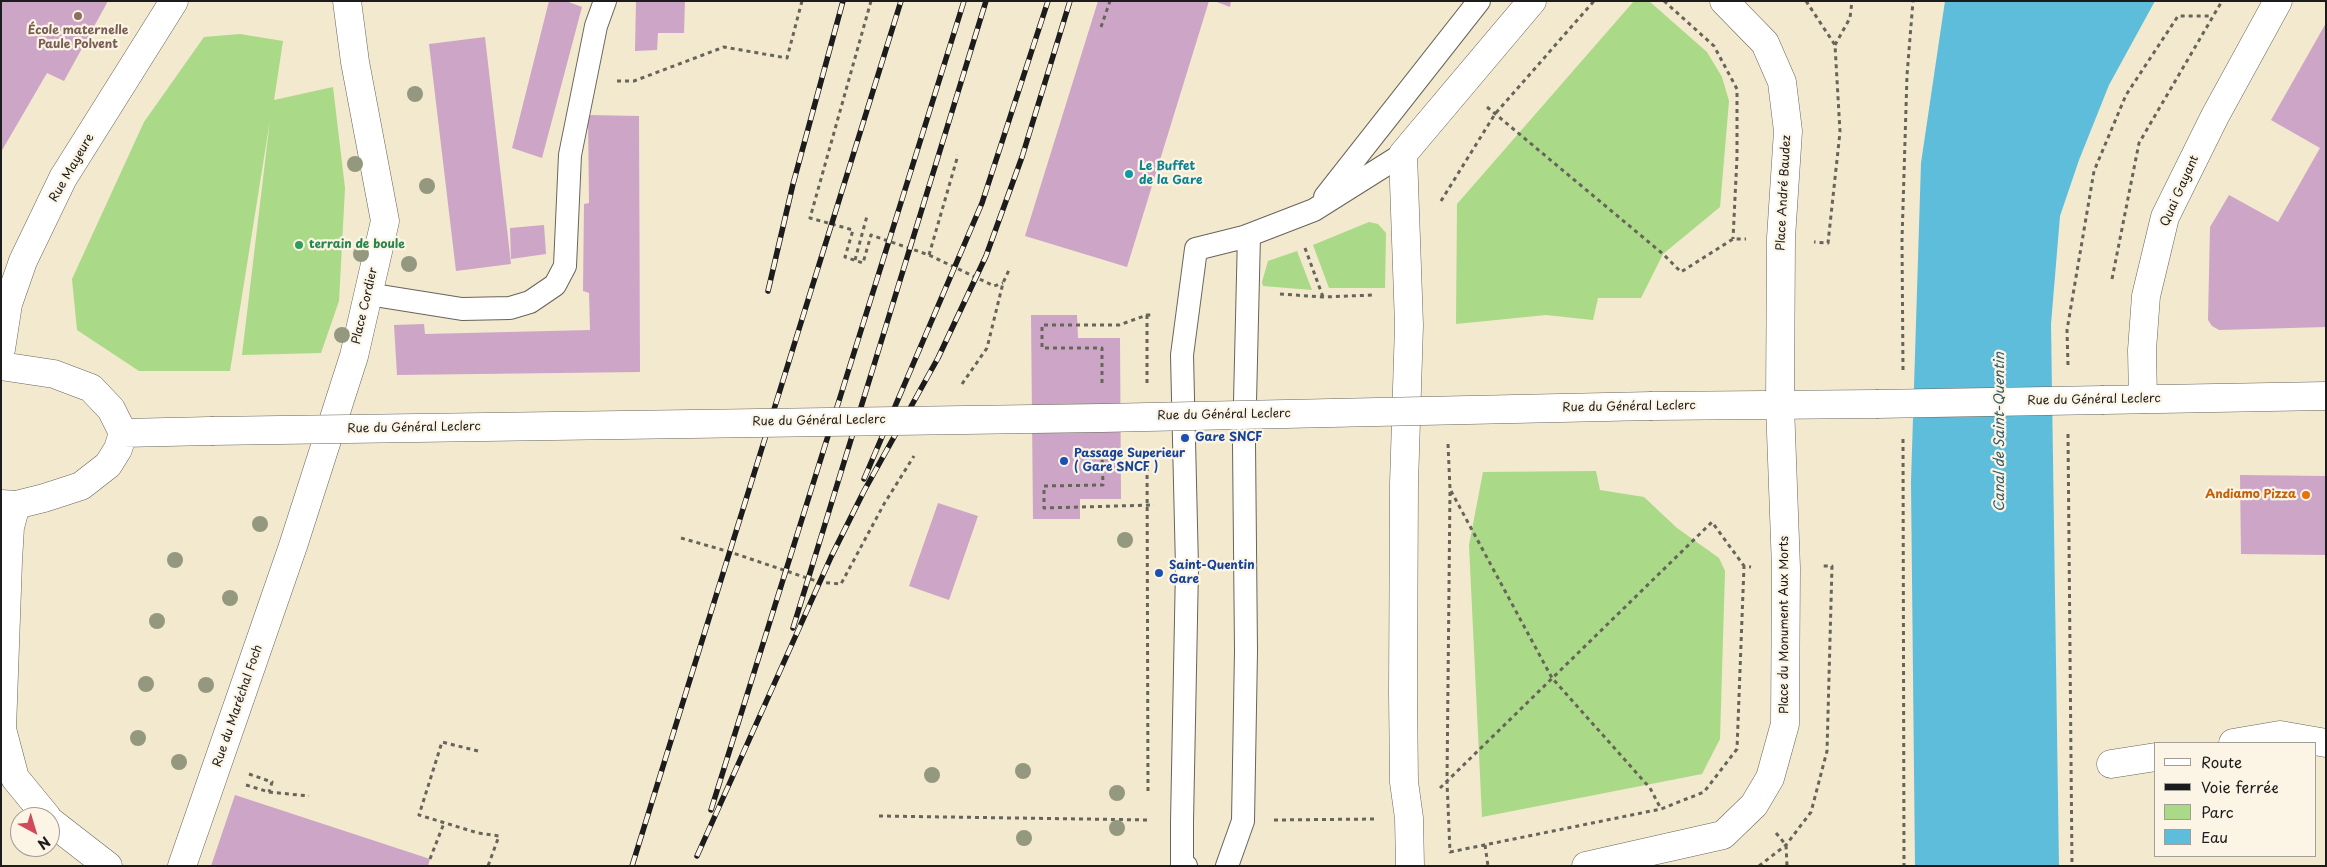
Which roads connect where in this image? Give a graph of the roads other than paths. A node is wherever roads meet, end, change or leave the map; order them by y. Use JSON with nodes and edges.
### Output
{"nodes":[{"id":1,"x":174,"y":1,"type":"edge"},
{"id":2,"x":346,"y":1,"type":"edge"},
{"id":3,"x":605,"y":1,"type":"edge"},
{"id":4,"x":1479,"y":1,"type":"edge"},
{"id":5,"x":1532,"y":1,"type":"edge"},
{"id":6,"x":1724,"y":1,"type":"edge"},
{"id":7,"x":2278,"y":1,"type":"edge"},
{"id":8,"x":1404,"y":154,"type":"junction"},
{"id":9,"x":1314,"y":210,"type":"junction"},
{"id":10,"x":1249,"y":235,"type":"junction"},
{"id":11,"x":368,"y":294,"type":"junction"},
{"id":12,"x":1,"y":349,"type":"edge"},
{"id":13,"x":1,"y":366,"type":"edge"},
{"id":14,"x":2326,"y":396,"type":"edge"},
{"id":15,"x":2143,"y":399,"type":"junction"},
{"id":16,"x":1780,"y":405,"type":"junction"},
{"id":17,"x":122,"y":432,"type":"junction"},
{"id":18,"x":8,"y":504,"type":"edge"},
{"id":19,"x":294,"y":546,"type":"joint"},
{"id":20,"x":2239,"y":742,"type":"edge"},
{"id":21,"x":2326,"y":743,"type":"edge"},
{"id":22,"x":2154,"y":757,"type":"edge"},
{"id":23,"x":2111,"y":764,"type":"dead end"},
{"id":24,"x":8,"y":787,"type":"edge"},
{"id":25,"x":34,"y":807,"type":"edge"},
{"id":26,"x":60,"y":829,"type":"edge"},
{"id":27,"x":108,"y":866,"type":"edge"},
{"id":28,"x":182,"y":866,"type":"edge"},
{"id":29,"x":1186,"y":866,"type":"edge"},
{"id":30,"x":1227,"y":866,"type":"edge"},
{"id":31,"x":1410,"y":866,"type":"edge"},
{"id":32,"x":1586,"y":866,"type":"edge"}],
"edges":[{"from":1,"to":12,"type":"street","name":"Rue Mayeure"},
{"from":2,"to":11,"type":"street","name":"Place Cordier"},
{"from":3,"to":11,"type":"lane"},
{"from":4,"to":9,"type":"lane"},
{"from":5,"to":8,"type":"street"},
{"from":6,"to":16,"type":"street","name":"Place André Baudez"},
{"from":7,"to":15,"type":"street","name":"Quai Gayant"},
{"from":8,"to":9,"type":"lane"},
{"from":8,"to":31,"type":"street"},
{"from":9,"to":10,"type":"lane"},
{"from":10,"to":29,"type":"lane"},
{"from":10,"to":30,"type":"lane"},
{"from":11,"to":19,"type":"street","name":"Place Cordier"},
{"from":13,"to":17,"type":"street"},
{"from":14,"to":15,"type":"street","name":"Rue du Général Leclerc"},
{"from":15,"to":16,"type":"street","name":"Rue du Général Leclerc","bridge":true},
{"from":16,"to":17,"type":"street","name":"Rue du Général Leclerc","bridge":true},
{"from":16,"to":32,"type":"street","name":"Place du Monument Aux Morts"},
{"from":17,"to":18,"type":"street"},
{"from":18,"to":24,"type":"street"},
{"from":19,"to":28,"type":"street","name":"Rue du Maréchal Foch"},
{"from":20,"to":21,"type":"street"},
{"from":22,"to":23,"type":"street"},
{"from":24,"to":25,"type":"street"},
{"from":26,"to":27,"type":"street"}]}
